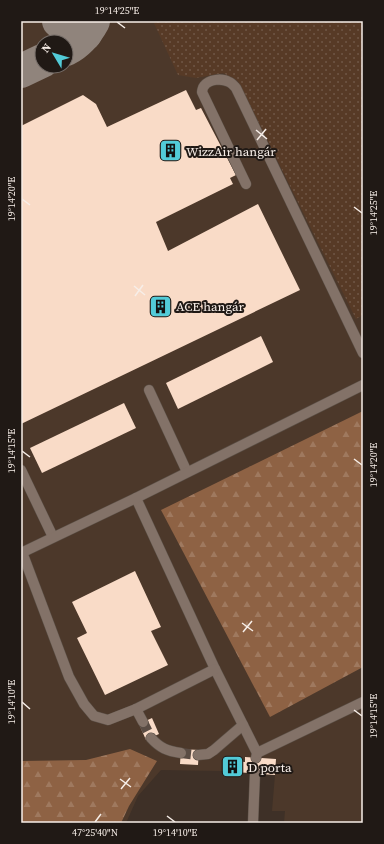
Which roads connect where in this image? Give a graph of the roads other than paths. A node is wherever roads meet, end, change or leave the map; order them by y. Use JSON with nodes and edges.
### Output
{"nodes":[{"id":1,"x":246,"y":184,"type":"dead end"},
{"id":2,"x":363,"y":352,"type":"edge"},
{"id":3,"x":363,"y":385,"type":"edge"},
{"id":4,"x":149,"y":390,"type":"dead end"},
{"id":5,"x":21,"y":470,"type":"edge"},
{"id":6,"x":187,"y":472,"type":"junction"},
{"id":7,"x":136,"y":498,"type":"junction"},
{"id":8,"x":53,"y":537,"type":"junction"},
{"id":9,"x":22,"y":553,"type":"edge"},
{"id":10,"x":215,"y":669,"type":"junction"},
{"id":11,"x":363,"y":702,"type":"edge"},
{"id":12,"x":136,"y":709,"type":"junction"},
{"id":13,"x":143,"y":722,"type":"tunnel mouth"},
{"id":14,"x":243,"y":726,"type":"junction"},
{"id":15,"x":150,"y":738,"type":"tunnel mouth"},
{"id":16,"x":181,"y":753,"type":"tunnel mouth"},
{"id":17,"x":198,"y":755,"type":"tunnel mouth"},
{"id":18,"x":255,"y":773,"type":"dead end"},
{"id":19,"x":253,"y":823,"type":"edge"}],
"edges":[{"from":1,"to":2,"type":"lane"},
{"from":3,"to":6,"type":"lane"},
{"from":4,"to":6,"type":"lane"},
{"from":5,"to":8,"type":"lane"},
{"from":6,"to":7,"type":"lane"},
{"from":7,"to":8,"type":"lane"},
{"from":7,"to":10,"type":"lane"},
{"from":8,"to":9,"type":"lane"},
{"from":9,"to":12,"type":"lane"},
{"from":10,"to":12,"type":"lane"},
{"from":10,"to":14,"type":"lane"},
{"from":11,"to":14,"type":"lane"},
{"from":12,"to":13,"type":"lane"},
{"from":14,"to":17,"type":"lane"},
{"from":15,"to":16,"type":"lane"},
{"from":18,"to":19,"type":"lane"}]}
